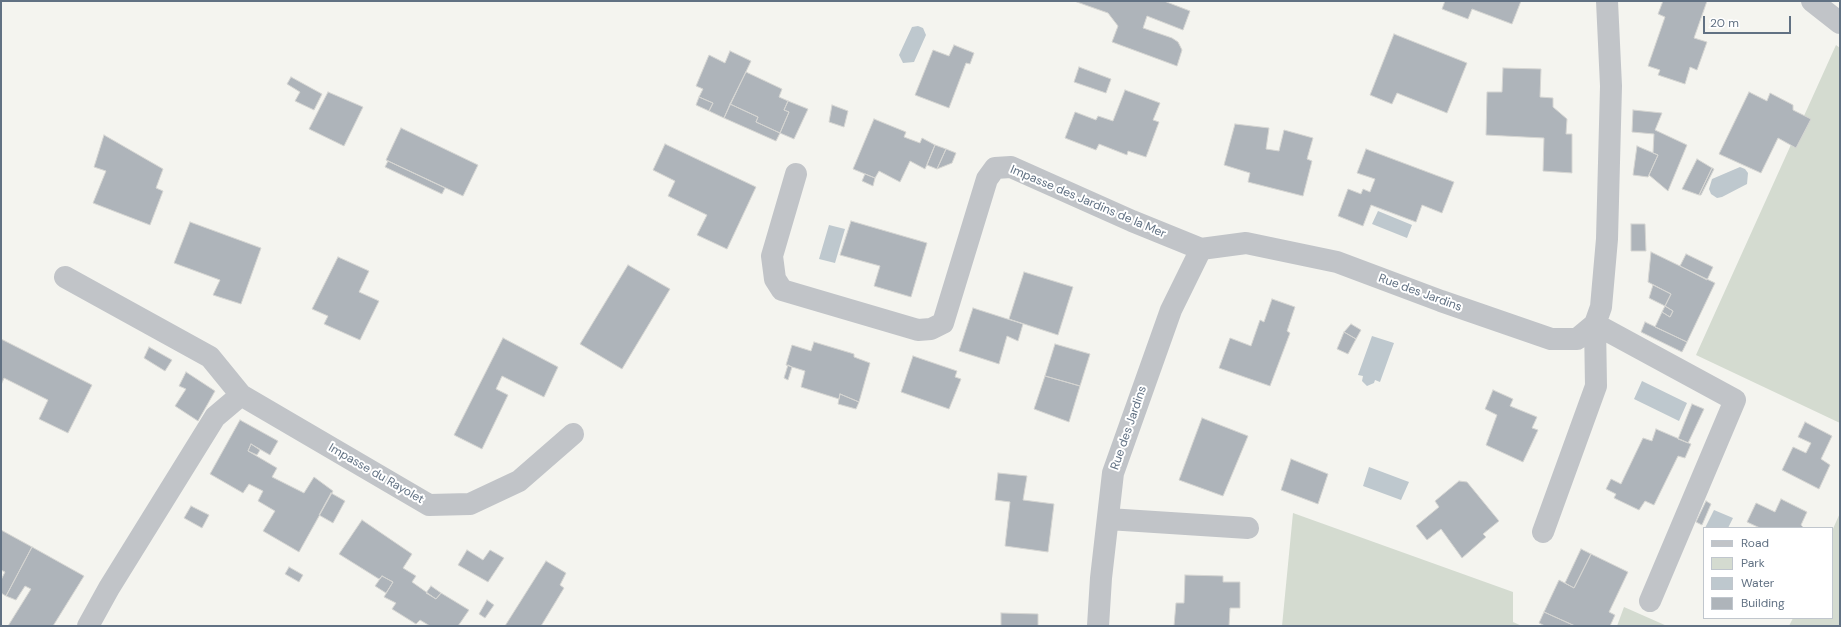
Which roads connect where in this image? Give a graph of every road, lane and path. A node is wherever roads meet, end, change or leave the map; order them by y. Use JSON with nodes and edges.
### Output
{"nodes":[{"id":1,"x":1607,"y":1,"type":"edge"},
{"id":2,"x":1812,"y":1,"type":"edge"},
{"id":3,"x":1840,"y":23,"type":"edge"},
{"id":4,"x":796,"y":174,"type":"dead end"},
{"id":5,"x":1201,"y":249,"type":"junction"},
{"id":6,"x":65,"y":277,"type":"dead end"},
{"id":7,"x":1595,"y":324,"type":"junction"},
{"id":8,"x":241,"y":395,"type":"junction"},
{"id":9,"x":574,"y":434,"type":"dead end"},
{"id":10,"x":1108,"y":519,"type":"junction"},
{"id":11,"x":1248,"y":528,"type":"dead end"},
{"id":12,"x":1543,"y":532,"type":"dead end"},
{"id":13,"x":1650,"y":602,"type":"dead end"},
{"id":14,"x":88,"y":626,"type":"edge"},
{"id":15,"x":1098,"y":626,"type":"edge"}],
"edges":[{"from":1,"to":7,"type":"street","name":"Rue des Jardins"},
{"from":2,"to":3,"type":"street"},
{"from":4,"to":5,"type":"street","name":"Impasse des Jardins de la Mer"},
{"from":5,"to":7,"type":"street","name":"Rue des Jardins"},
{"from":5,"to":10,"type":"street","name":"Rue des Jardins"},
{"from":6,"to":8,"type":"street","name":"Impasse du Rayolet"},
{"from":7,"to":12,"type":"street"},
{"from":7,"to":13,"type":"street"},
{"from":8,"to":9,"type":"street","name":"Impasse du Rayolet"},
{"from":8,"to":14,"type":"street"},
{"from":10,"to":11,"type":"street"},
{"from":10,"to":15,"type":"street","name":"Rue des Jardins"}]}
